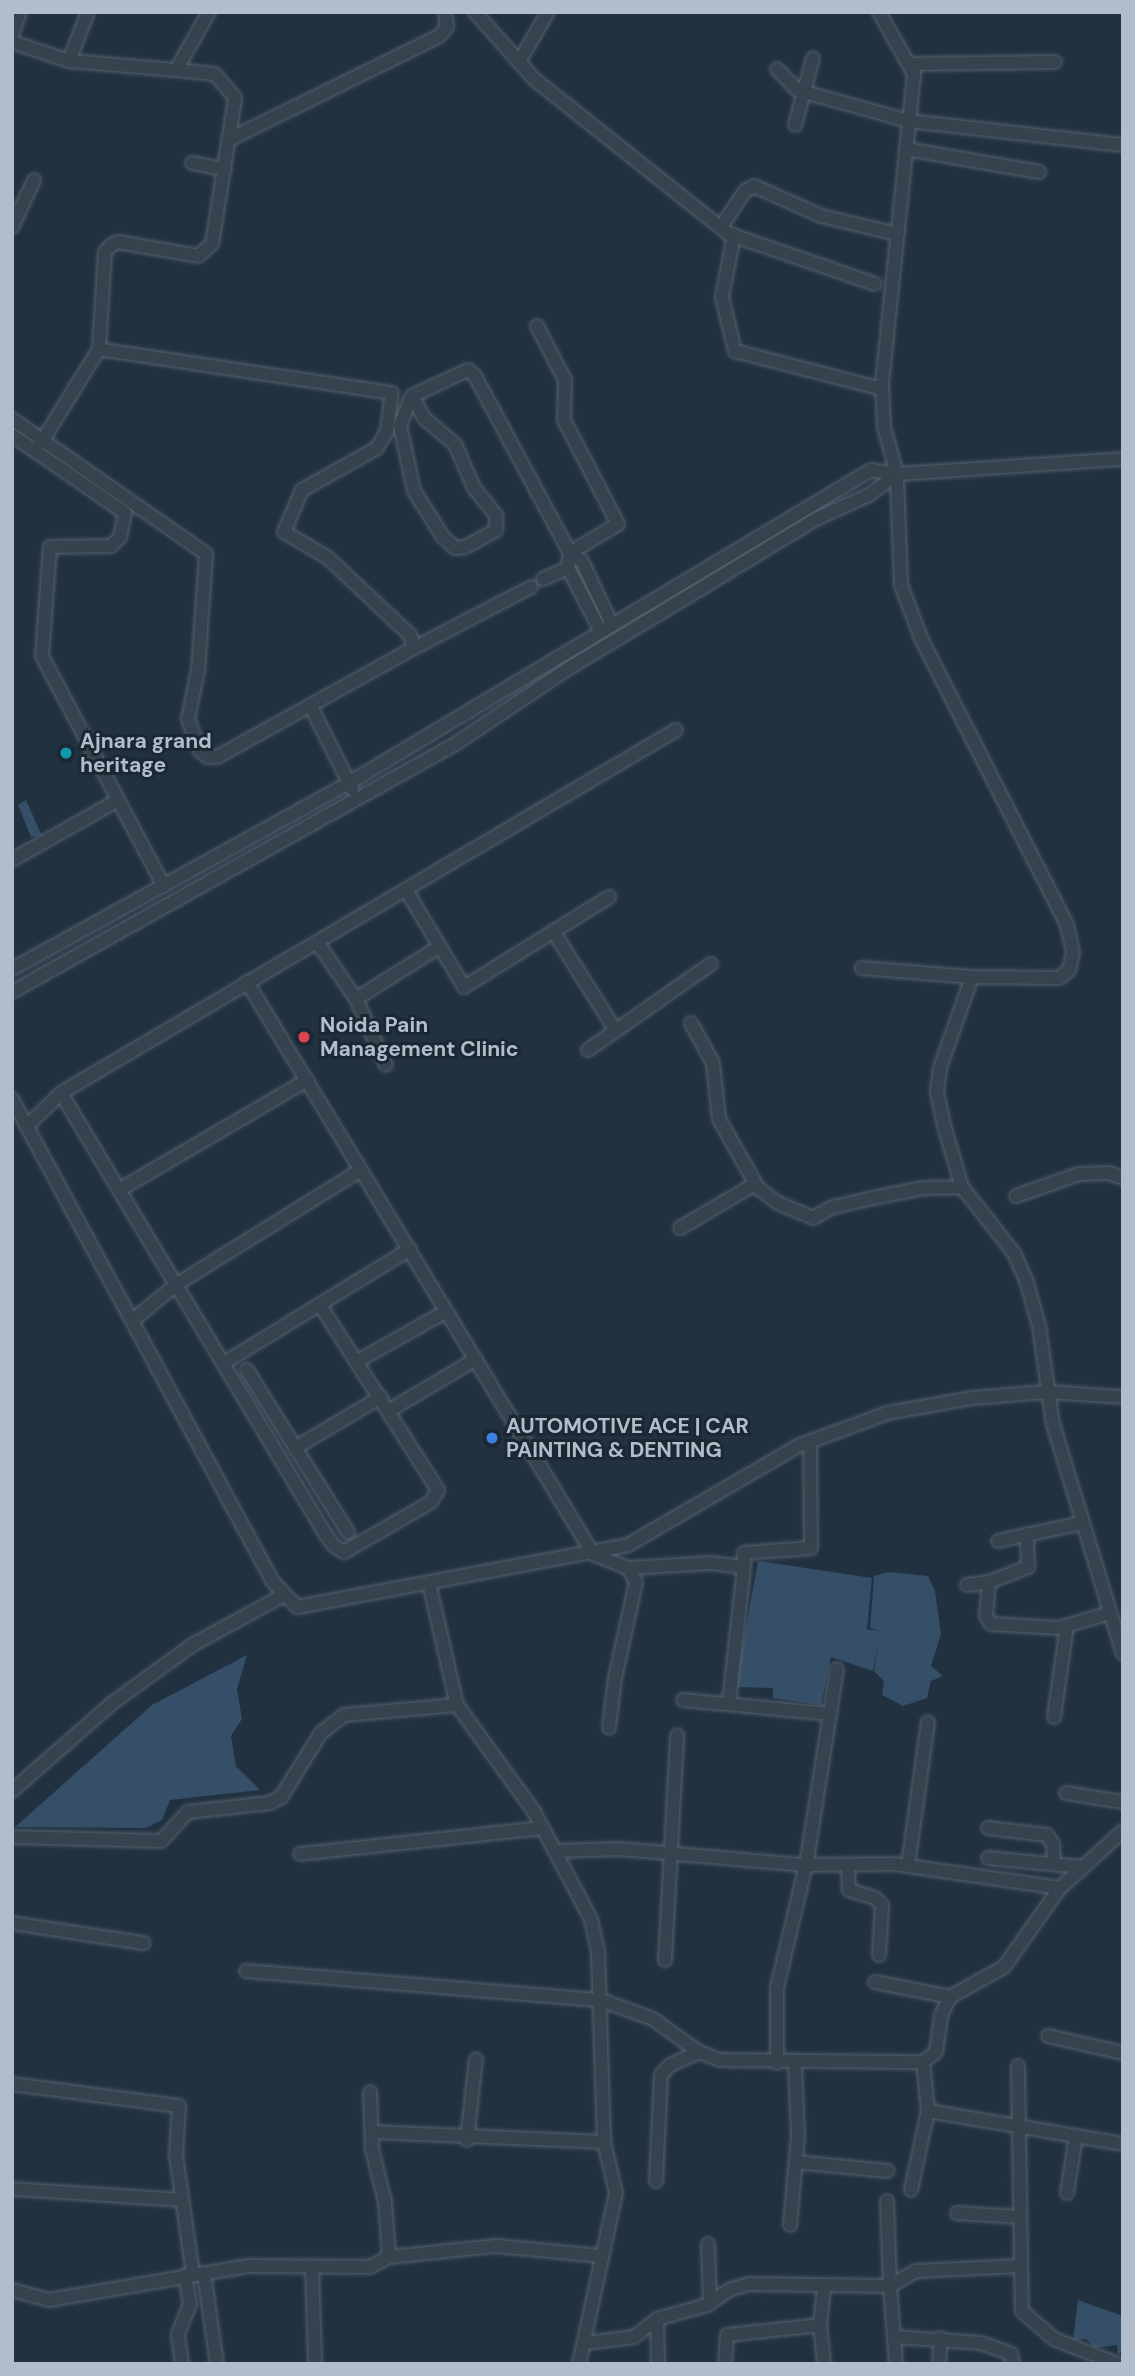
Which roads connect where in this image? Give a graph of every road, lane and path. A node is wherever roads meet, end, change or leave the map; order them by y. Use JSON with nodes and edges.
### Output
{"nodes":[{"id":1,"x":20,"y":12,"type":"edge"},
{"id":2,"x":88,"y":12,"type":"edge"},
{"id":3,"x":209,"y":12,"type":"edge"},
{"id":4,"x":445,"y":12,"type":"edge"},
{"id":5,"x":475,"y":12,"type":"edge"},
{"id":6,"x":548,"y":12,"type":"edge"},
{"id":7,"x":879,"y":12,"type":"edge"},
{"id":8,"x":12,"y":35,"type":"edge"},
{"id":9,"x":12,"y":42,"type":"edge"},
{"id":10,"x":813,"y":58,"type":"dead end"},
{"id":11,"x":69,"y":61,"type":"junction"},
{"id":12,"x":519,"y":62,"type":"junction"},
{"id":13,"x":1055,"y":62,"type":"dead end"},
{"id":14,"x":911,"y":64,"type":"junction"},
{"id":15,"x":777,"y":69,"type":"dead end"},
{"id":16,"x":176,"y":70,"type":"junction"},
{"id":17,"x":804,"y":92,"type":"junction"},
{"id":18,"x":909,"y":121,"type":"junction"},
{"id":19,"x":795,"y":125,"type":"dead end"},
{"id":20,"x":228,"y":140,"type":"junction"},
{"id":21,"x":1123,"y":145,"type":"edge"},
{"id":22,"x":906,"y":149,"type":"junction"},
{"id":23,"x":192,"y":163,"type":"dead end"},
{"id":24,"x":223,"y":169,"type":"junction"},
{"id":25,"x":1038,"y":172,"type":"dead end"},
{"id":26,"x":34,"y":180,"type":"dead end"},
{"id":27,"x":12,"y":227,"type":"edge"},
{"id":28,"x":721,"y":227,"type":"junction"},
{"id":29,"x":898,"y":234,"type":"junction"},
{"id":30,"x":734,"y":235,"type":"junction"},
{"id":31,"x":875,"y":284,"type":"dead end"},
{"id":32,"x":537,"y":326,"type":"dead end"},
{"id":33,"x":99,"y":349,"type":"junction"},
{"id":34,"x":882,"y":389,"type":"junction"},
{"id":35,"x":412,"y":396,"type":"junction"},
{"id":36,"x":12,"y":419,"type":"edge"},
{"id":37,"x":12,"y":435,"type":"edge"},
{"id":38,"x":41,"y":443,"type":"junction"},
{"id":39,"x":1123,"y":459,"type":"edge"},
{"id":40,"x":897,"y":474,"type":"junction"},
{"id":41,"x":570,"y":553,"type":"junction"},
{"id":42,"x":568,"y":568,"type":"junction"},
{"id":43,"x":543,"y":579,"type":"dead end"},
{"id":44,"x":531,"y":587,"type":"dead end"},
{"id":45,"x":607,"y":628,"type":"junction"},
{"id":46,"x":414,"y":648,"type":"junction"},
{"id":47,"x":310,"y":705,"type":"junction"},
{"id":48,"x":676,"y":730,"type":"dead end"},
{"id":49,"x":349,"y":783,"type":"junction"},
{"id":50,"x":357,"y":798,"type":"junction"},
{"id":51,"x":118,"y":800,"type":"junction"},
{"id":52,"x":12,"y":860,"type":"edge"},
{"id":53,"x":164,"y":886,"type":"junction"},
{"id":54,"x":407,"y":890,"type":"junction"},
{"id":55,"x":609,"y":897,"type":"dead end"},
{"id":56,"x":553,"y":932,"type":"junction"},
{"id":57,"x":317,"y":942,"type":"junction"},
{"id":58,"x":440,"y":946,"type":"junction"},
{"id":59,"x":710,"y":964,"type":"dead end"},
{"id":60,"x":862,"y":968,"type":"dead end"},
{"id":61,"x":12,"y":969,"type":"edge"},
{"id":62,"x":972,"y":977,"type":"junction"},
{"id":63,"x":247,"y":982,"type":"junction"},
{"id":64,"x":12,"y":992,"type":"edge"},
{"id":65,"x":356,"y":999,"type":"junction"},
{"id":66,"x":691,"y":1023,"type":"dead end"},
{"id":67,"x":616,"y":1031,"type":"junction"},
{"id":68,"x":588,"y":1049,"type":"dead end"},
{"id":69,"x":386,"y":1065,"type":"dead end"},
{"id":70,"x":306,"y":1080,"type":"junction"},
{"id":71,"x":61,"y":1093,"type":"junction"},
{"id":72,"x":12,"y":1099,"type":"edge"},
{"id":73,"x":27,"y":1126,"type":"junction"},
{"id":74,"x":361,"y":1170,"type":"junction"},
{"id":75,"x":1123,"y":1178,"type":"edge"},
{"id":76,"x":755,"y":1184,"type":"junction"},
{"id":77,"x":962,"y":1187,"type":"junction"},
{"id":78,"x":119,"y":1190,"type":"junction"},
{"id":79,"x":1016,"y":1196,"type":"dead end"},
{"id":80,"x":680,"y":1228,"type":"dead end"},
{"id":81,"x":410,"y":1249,"type":"junction"},
{"id":82,"x":177,"y":1284,"type":"junction"},
{"id":83,"x":321,"y":1306,"type":"junction"},
{"id":84,"x":447,"y":1311,"type":"junction"},
{"id":85,"x":133,"y":1320,"type":"junction"},
{"id":86,"x":476,"y":1359,"type":"junction"},
{"id":87,"x":356,"y":1362,"type":"junction"},
{"id":88,"x":224,"y":1363,"type":"junction"},
{"id":89,"x":247,"y":1370,"type":"dead end"},
{"id":90,"x":1046,"y":1392,"type":"junction"},
{"id":91,"x":381,"y":1397,"type":"junction"},
{"id":92,"x":1123,"y":1397,"type":"edge"},
{"id":93,"x":390,"y":1410,"type":"junction"},
{"id":94,"x":810,"y":1441,"type":"junction"},
{"id":95,"x":296,"y":1450,"type":"junction"},
{"id":96,"x":282,"y":1460,"type":"junction"},
{"id":97,"x":1083,"y":1522,"type":"junction"},
{"id":98,"x":348,"y":1532,"type":"dead end"},
{"id":99,"x":1027,"y":1534,"type":"junction"},
{"id":100,"x":998,"y":1541,"type":"dead end"},
{"id":101,"x":593,"y":1554,"type":"junction"},
{"id":102,"x":744,"y":1567,"type":"junction"},
{"id":103,"x":628,"y":1569,"type":"junction"},
{"id":104,"x":989,"y":1582,"type":"junction"},
{"id":105,"x":429,"y":1583,"type":"junction"},
{"id":106,"x":967,"y":1585,"type":"dead end"},
{"id":107,"x":282,"y":1595,"type":"junction"},
{"id":108,"x":1110,"y":1613,"type":"junction"},
{"id":109,"x":1067,"y":1626,"type":"junction"},
{"id":110,"x":1123,"y":1654,"type":"edge"},
{"id":111,"x":837,"y":1669,"type":"dead end"},
{"id":112,"x":683,"y":1700,"type":"dead end"},
{"id":113,"x":729,"y":1703,"type":"junction"},
{"id":114,"x":457,"y":1705,"type":"junction"},
{"id":115,"x":830,"y":1714,"type":"junction"},
{"id":116,"x":1054,"y":1717,"type":"dead end"},
{"id":117,"x":928,"y":1722,"type":"dead end"},
{"id":118,"x":609,"y":1728,"type":"dead end"},
{"id":119,"x":677,"y":1735,"type":"dead end"},
{"id":120,"x":12,"y":1791,"type":"edge"},
{"id":121,"x":1066,"y":1793,"type":"dead end"},
{"id":122,"x":1123,"y":1802,"type":"edge"},
{"id":123,"x":542,"y":1828,"type":"junction"},
{"id":124,"x":988,"y":1828,"type":"dead end"},
{"id":125,"x":1123,"y":1831,"type":"edge"},
{"id":126,"x":12,"y":1837,"type":"edge"},
{"id":127,"x":555,"y":1851,"type":"junction"},
{"id":128,"x":672,"y":1852,"type":"junction"},
{"id":129,"x":300,"y":1854,"type":"dead end"},
{"id":130,"x":988,"y":1858,"type":"dead end"},
{"id":131,"x":1055,"y":1864,"type":"junction"},
{"id":132,"x":804,"y":1865,"type":"junction"},
{"id":133,"x":908,"y":1866,"type":"junction"},
{"id":134,"x":848,"y":1867,"type":"junction"},
{"id":135,"x":1083,"y":1867,"type":"junction"},
{"id":136,"x":1060,"y":1888,"type":"junction"},
{"id":137,"x":12,"y":1923,"type":"edge"},
{"id":138,"x":144,"y":1943,"type":"dead end"},
{"id":139,"x":879,"y":1955,"type":"dead end"},
{"id":140,"x":665,"y":1960,"type":"dead end"},
{"id":141,"x":246,"y":1972,"type":"dead end"},
{"id":142,"x":875,"y":1982,"type":"dead end"},
{"id":143,"x":950,"y":1997,"type":"junction"},
{"id":144,"x":601,"y":2000,"type":"junction"},
{"id":145,"x":1048,"y":2036,"type":"dead end"},
{"id":146,"x":699,"y":2052,"type":"junction"},
{"id":147,"x":1123,"y":2053,"type":"edge"},
{"id":148,"x":476,"y":2059,"type":"dead end"},
{"id":149,"x":923,"y":2062,"type":"junction"},
{"id":150,"x":777,"y":2063,"type":"junction"},
{"id":151,"x":795,"y":2064,"type":"junction"},
{"id":152,"x":1018,"y":2066,"type":"dead end"},
{"id":153,"x":12,"y":2084,"type":"edge"},
{"id":154,"x":370,"y":2092,"type":"dead end"},
{"id":155,"x":928,"y":2111,"type":"junction"},
{"id":156,"x":1016,"y":2128,"type":"junction"},
{"id":157,"x":373,"y":2132,"type":"junction"},
{"id":158,"x":1076,"y":2136,"type":"junction"},
{"id":159,"x":467,"y":2140,"type":"junction"},
{"id":160,"x":604,"y":2142,"type":"junction"},
{"id":161,"x":1123,"y":2144,"type":"edge"},
{"id":162,"x":796,"y":2162,"type":"junction"},
{"id":163,"x":888,"y":2171,"type":"dead end"},
{"id":164,"x":656,"y":2181,"type":"dead end"},
{"id":165,"x":12,"y":2189,"type":"edge"},
{"id":166,"x":911,"y":2190,"type":"dead end"},
{"id":167,"x":1067,"y":2193,"type":"dead end"},
{"id":168,"x":183,"y":2200,"type":"junction"},
{"id":169,"x":887,"y":2202,"type":"dead end"},
{"id":170,"x":957,"y":2213,"type":"dead end"},
{"id":171,"x":1020,"y":2217,"type":"junction"},
{"id":172,"x":790,"y":2225,"type":"dead end"},
{"id":173,"x":708,"y":2244,"type":"dead end"},
{"id":174,"x":602,"y":2256,"type":"junction"},
{"id":175,"x":389,"y":2257,"type":"junction"},
{"id":176,"x":312,"y":2266,"type":"junction"},
{"id":177,"x":1021,"y":2266,"type":"junction"},
{"id":178,"x":194,"y":2274,"type":"junction"},
{"id":179,"x":824,"y":2287,"type":"junction"},
{"id":180,"x":890,"y":2287,"type":"junction"},
{"id":181,"x":12,"y":2290,"type":"edge"},
{"id":182,"x":710,"y":2304,"type":"junction"},
{"id":183,"x":657,"y":2319,"type":"junction"},
{"id":184,"x":820,"y":2325,"type":"junction"},
{"id":185,"x":895,"y":2337,"type":"junction"},
{"id":186,"x":941,"y":2338,"type":"junction"},
{"id":187,"x":586,"y":2343,"type":"junction"},
{"id":188,"x":182,"y":2364,"type":"edge"},
{"id":189,"x":217,"y":2364,"type":"edge"},
{"id":190,"x":315,"y":2364,"type":"edge"},
{"id":191,"x":579,"y":2364,"type":"edge"},
{"id":192,"x":658,"y":2364,"type":"edge"},
{"id":193,"x":725,"y":2364,"type":"edge"},
{"id":194,"x":824,"y":2364,"type":"edge"},
{"id":195,"x":896,"y":2364,"type":"edge"},
{"id":196,"x":939,"y":2364,"type":"edge"},
{"id":197,"x":1013,"y":2364,"type":"edge"},
{"id":198,"x":1118,"y":2364,"type":"edge"}],
"edges":[{"from":1,"to":8,"type":"street"},
{"from":2,"to":11,"type":"street"},
{"from":3,"to":16,"type":"street"},
{"from":4,"to":20,"type":"street"},
{"from":5,"to":12,"type":"street"},
{"from":6,"to":12,"type":"street"},
{"from":7,"to":14,"type":"street"},
{"from":9,"to":11,"type":"street"},
{"from":10,"to":17,"type":"street"},
{"from":11,"to":16,"type":"street"},
{"from":12,"to":28,"type":"street"},
{"from":13,"to":14,"type":"street"},
{"from":14,"to":18,"type":"street"},
{"from":15,"to":17,"type":"street"},
{"from":16,"to":20,"type":"street"},
{"from":17,"to":18,"type":"street"},
{"from":17,"to":19,"type":"street"},
{"from":18,"to":21,"type":"street"},
{"from":18,"to":22,"type":"street"},
{"from":20,"to":24,"type":"street"},
{"from":22,"to":25,"type":"street"},
{"from":22,"to":29,"type":"street"},
{"from":23,"to":24,"type":"street"},
{"from":24,"to":33,"type":"street"},
{"from":26,"to":27,"type":"street"},
{"from":28,"to":29,"type":"street"},
{"from":28,"to":30,"type":"street"},
{"from":29,"to":34,"type":"street"},
{"from":30,"to":31,"type":"street"},
{"from":30,"to":34,"type":"street"},
{"from":32,"to":41,"type":"street"},
{"from":33,"to":38,"type":"street"},
{"from":33,"to":46,"type":"street"},
{"from":34,"to":40,"type":"street"},
{"from":35,"to":35,"type":"street"},
{"from":35,"to":41,"type":"street"},
{"from":36,"to":38,"type":"street"},
{"from":37,"to":51,"type":"street"},
{"from":38,"to":47,"type":"street"},
{"from":39,"to":40,"type":"street"},
{"from":40,"to":45,"type":"street"},
{"from":40,"to":50,"type":"street"},
{"from":40,"to":62,"type":"street"},
{"from":41,"to":42,"type":"street"},
{"from":41,"to":45,"type":"street"},
{"from":42,"to":43,"type":"street"},
{"from":42,"to":45,"type":"street"},
{"from":44,"to":46,"type":"street"},
{"from":45,"to":49,"type":"street"},
{"from":46,"to":47,"type":"street"},
{"from":47,"to":49,"type":"street"},
{"from":48,"to":54,"type":"street"},
{"from":49,"to":50,"type":"street"},
{"from":49,"to":53,"type":"street"},
{"from":50,"to":64,"type":"street"},
{"from":51,"to":52,"type":"street"},
{"from":51,"to":53,"type":"street"},
{"from":53,"to":61,"type":"street"},
{"from":54,"to":57,"type":"street"},
{"from":54,"to":58,"type":"street"},
{"from":55,"to":56,"type":"street"},
{"from":56,"to":58,"type":"street"},
{"from":56,"to":67,"type":"street"},
{"from":57,"to":63,"type":"street"},
{"from":57,"to":65,"type":"street"},
{"from":58,"to":65,"type":"street"},
{"from":59,"to":67,"type":"street"},
{"from":60,"to":62,"type":"street"},
{"from":62,"to":77,"type":"street"},
{"from":63,"to":70,"type":"street"},
{"from":63,"to":71,"type":"street"},
{"from":65,"to":69,"type":"street"},
{"from":66,"to":76,"type":"street"},
{"from":67,"to":68,"type":"street"},
{"from":70,"to":74,"type":"street"},
{"from":70,"to":78,"type":"street"},
{"from":71,"to":73,"type":"street"},
{"from":71,"to":78,"type":"street"},
{"from":72,"to":73,"type":"street"},
{"from":73,"to":85,"type":"street"},
{"from":74,"to":81,"type":"street"},
{"from":74,"to":82,"type":"street"},
{"from":75,"to":79,"type":"street"},
{"from":76,"to":77,"type":"street"},
{"from":76,"to":80,"type":"street"},
{"from":77,"to":90,"type":"street"},
{"from":78,"to":82,"type":"street"},
{"from":81,"to":83,"type":"street"},
{"from":81,"to":84,"type":"street"},
{"from":82,"to":85,"type":"street"},
{"from":82,"to":88,"type":"street"},
{"from":83,"to":87,"type":"street"},
{"from":83,"to":88,"type":"street"},
{"from":84,"to":86,"type":"street"},
{"from":84,"to":87,"type":"street"},
{"from":85,"to":107,"type":"street"},
{"from":86,"to":93,"type":"street"},
{"from":86,"to":101,"type":"street"},
{"from":87,"to":91,"type":"street"},
{"from":88,"to":96,"type":"street"},
{"from":89,"to":95,"type":"street"},
{"from":90,"to":92,"type":"street"},
{"from":90,"to":94,"type":"street"},
{"from":90,"to":97,"type":"street"},
{"from":91,"to":93,"type":"street"},
{"from":91,"to":95,"type":"street"},
{"from":93,"to":96,"type":"street"},
{"from":94,"to":101,"type":"street"},
{"from":94,"to":102,"type":"street"},
{"from":95,"to":96,"type":"street"},
{"from":95,"to":98,"type":"street"},
{"from":97,"to":99,"type":"street"},
{"from":97,"to":108,"type":"street"},
{"from":99,"to":100,"type":"street"},
{"from":99,"to":104,"type":"street"},
{"from":101,"to":103,"type":"street"},
{"from":101,"to":105,"type":"street"},
{"from":102,"to":103,"type":"street"},
{"from":102,"to":113,"type":"street"},
{"from":103,"to":118,"type":"street"},
{"from":104,"to":106,"type":"street"},
{"from":104,"to":109,"type":"street"},
{"from":105,"to":107,"type":"street"},
{"from":105,"to":114,"type":"street"},
{"from":107,"to":120,"type":"street"},
{"from":108,"to":109,"type":"street"},
{"from":108,"to":110,"type":"street"},
{"from":109,"to":116,"type":"street"},
{"from":111,"to":115,"type":"street"},
{"from":112,"to":113,"type":"street"},
{"from":113,"to":115,"type":"street"},
{"from":114,"to":123,"type":"street"},
{"from":114,"to":126,"type":"street"},
{"from":115,"to":132,"type":"street"},
{"from":117,"to":133,"type":"street"},
{"from":119,"to":128,"type":"street"},
{"from":121,"to":122,"type":"street"},
{"from":123,"to":127,"type":"street"},
{"from":123,"to":129,"type":"street"},
{"from":124,"to":131,"type":"street"},
{"from":125,"to":135,"type":"street"},
{"from":127,"to":128,"type":"street"},
{"from":127,"to":144,"type":"street"},
{"from":128,"to":132,"type":"street"},
{"from":128,"to":140,"type":"street"},
{"from":130,"to":131,"type":"street"},
{"from":131,"to":135,"type":"street"},
{"from":132,"to":134,"type":"street"},
{"from":132,"to":150,"type":"street"},
{"from":133,"to":134,"type":"street"},
{"from":133,"to":136,"type":"street"},
{"from":134,"to":139,"type":"street"},
{"from":135,"to":136,"type":"street"},
{"from":136,"to":143,"type":"street"},
{"from":137,"to":138,"type":"street"},
{"from":141,"to":144,"type":"street"},
{"from":142,"to":143,"type":"street"},
{"from":143,"to":149,"type":"street"},
{"from":144,"to":146,"type":"street"},
{"from":144,"to":160,"type":"street"},
{"from":145,"to":147,"type":"street"},
{"from":146,"to":150,"type":"street"},
{"from":146,"to":164,"type":"street"},
{"from":148,"to":159,"type":"street"},
{"from":149,"to":151,"type":"street"},
{"from":149,"to":155,"type":"street"},
{"from":150,"to":151,"type":"street"},
{"from":151,"to":162,"type":"street"},
{"from":152,"to":156,"type":"street"},
{"from":153,"to":168,"type":"street"},
{"from":154,"to":157,"type":"street"},
{"from":155,"to":156,"type":"street"},
{"from":155,"to":166,"type":"street"},
{"from":156,"to":158,"type":"street"},
{"from":156,"to":171,"type":"street"},
{"from":157,"to":159,"type":"street"},
{"from":157,"to":175,"type":"street"},
{"from":158,"to":161,"type":"street"},
{"from":158,"to":167,"type":"street"},
{"from":159,"to":160,"type":"street"},
{"from":160,"to":174,"type":"street"},
{"from":162,"to":163,"type":"street"},
{"from":162,"to":172,"type":"street"},
{"from":165,"to":168,"type":"street"},
{"from":168,"to":178,"type":"street"},
{"from":169,"to":180,"type":"street"},
{"from":170,"to":171,"type":"street"},
{"from":171,"to":177,"type":"street"},
{"from":173,"to":182,"type":"street"},
{"from":174,"to":175,"type":"street"},
{"from":174,"to":187,"type":"street"},
{"from":175,"to":176,"type":"street"},
{"from":176,"to":178,"type":"street"},
{"from":176,"to":190,"type":"street"},
{"from":177,"to":180,"type":"street"},
{"from":177,"to":198,"type":"street"},
{"from":178,"to":181,"type":"street"},
{"from":178,"to":188,"type":"street"},
{"from":178,"to":189,"type":"street"},
{"from":179,"to":180,"type":"street"},
{"from":179,"to":182,"type":"street"},
{"from":179,"to":184,"type":"street"},
{"from":180,"to":185,"type":"street"},
{"from":182,"to":183,"type":"street"},
{"from":183,"to":187,"type":"street"},
{"from":183,"to":192,"type":"street"},
{"from":184,"to":193,"type":"street"},
{"from":184,"to":194,"type":"street"},
{"from":185,"to":186,"type":"street"},
{"from":185,"to":195,"type":"street"},
{"from":186,"to":196,"type":"street"},
{"from":186,"to":197,"type":"street"},
{"from":187,"to":191,"type":"street"}]}
